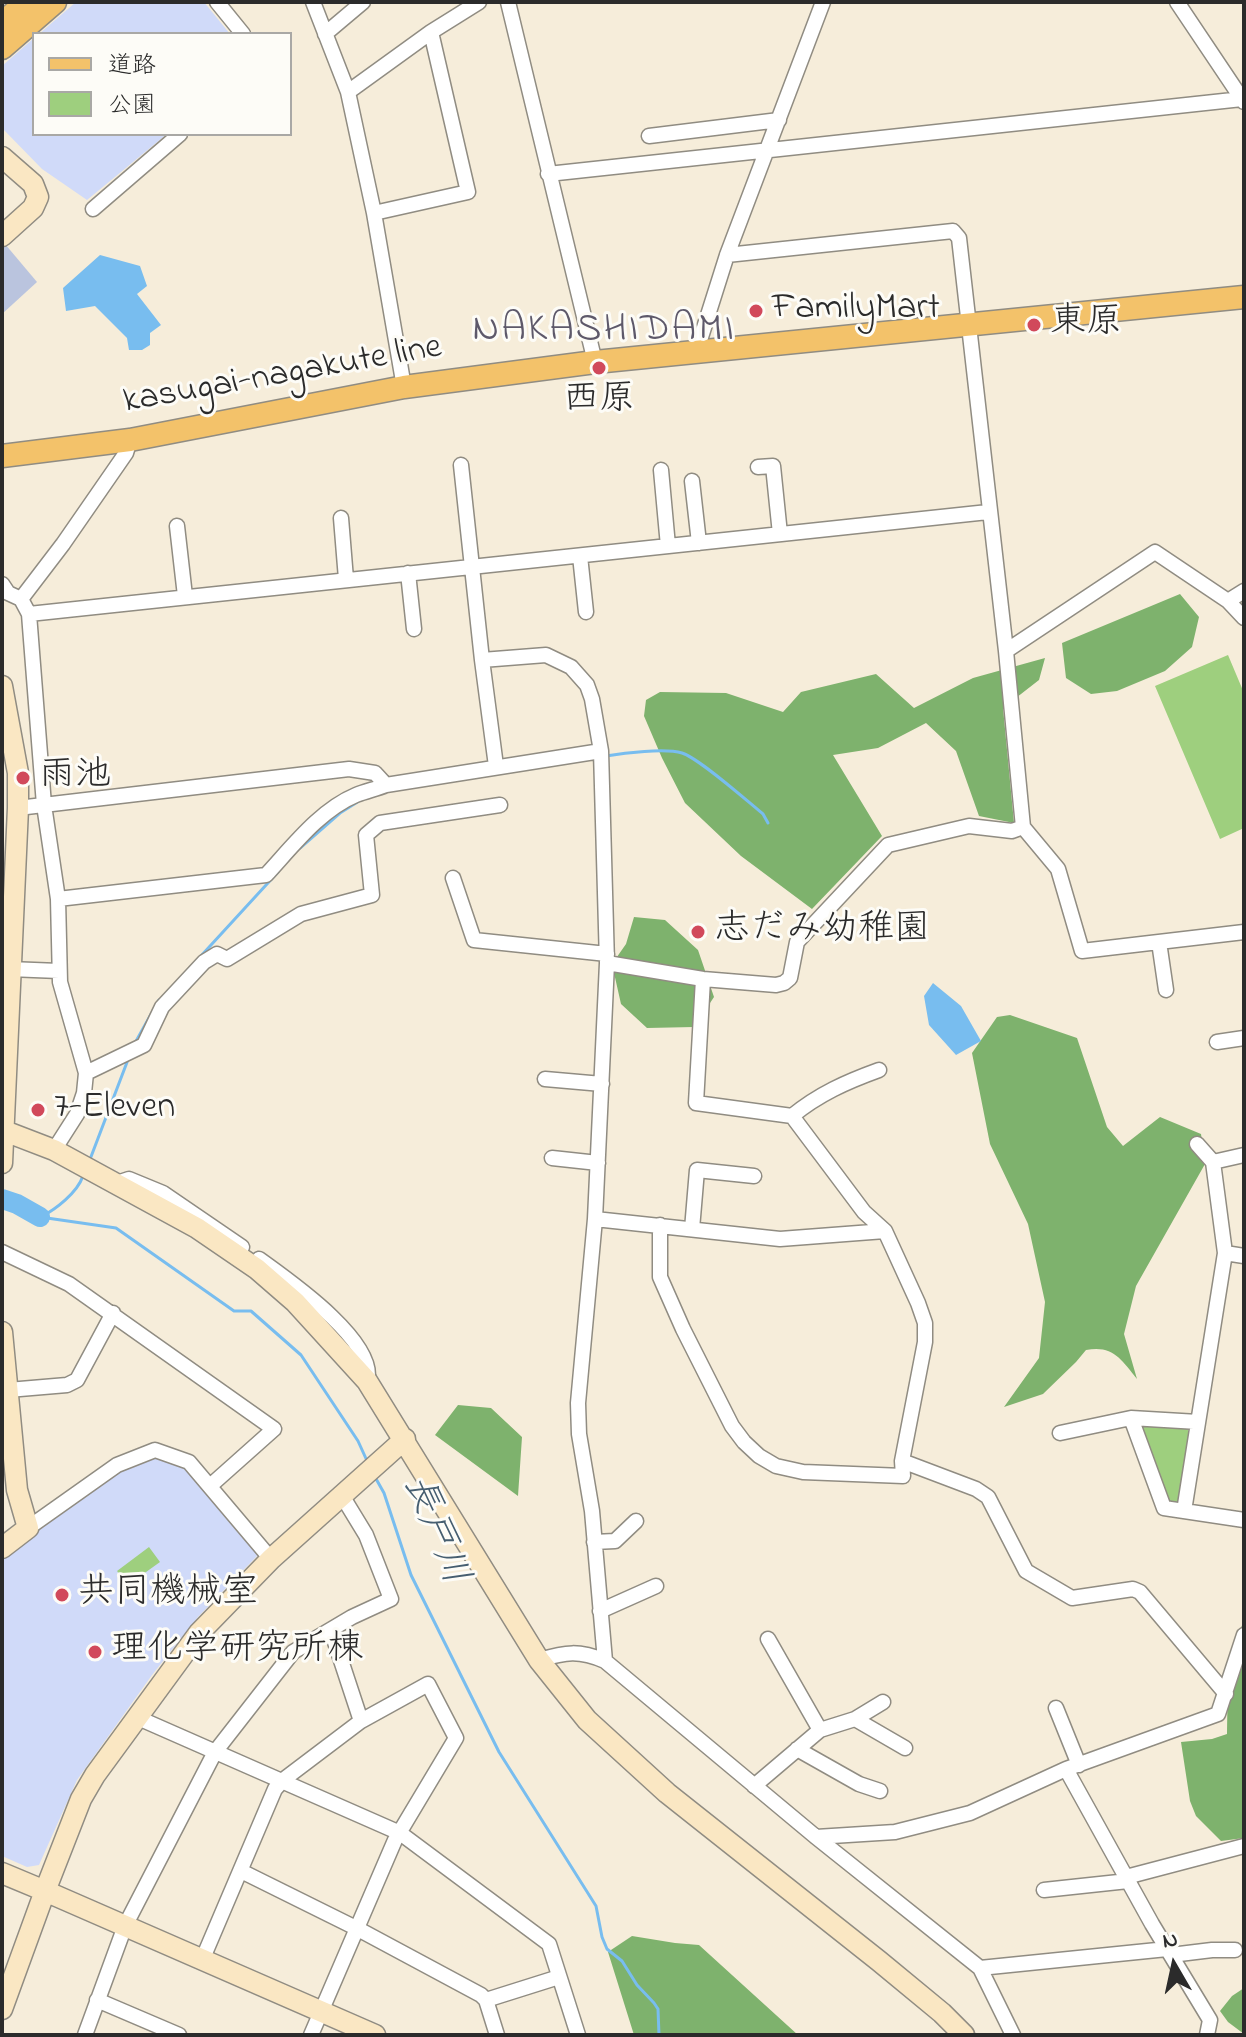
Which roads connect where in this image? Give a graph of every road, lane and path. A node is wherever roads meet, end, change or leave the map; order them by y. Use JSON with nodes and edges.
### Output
{"nodes":[{"id":1,"x":27,"y":2,"type":"edge"},
{"id":2,"x":55,"y":2,"type":"edge"},
{"id":3,"x":217,"y":2,"type":"edge"},
{"id":4,"x":313,"y":2,"type":"edge"},
{"id":5,"x":363,"y":2,"type":"edge"},
{"id":6,"x":479,"y":2,"type":"edge"},
{"id":7,"x":508,"y":2,"type":"edge"},
{"id":8,"x":823,"y":2,"type":"edge"},
{"id":9,"x":1177,"y":2,"type":"edge"},
{"id":10,"x":2,"y":23,"type":"edge"},
{"id":11,"x":241,"y":32,"type":"edge"},
{"id":12,"x":431,"y":32,"type":"junction"},
{"id":13,"x":325,"y":34,"type":"junction"},
{"id":14,"x":2,"y":48,"type":"edge"},
{"id":15,"x":348,"y":92,"type":"junction"},
{"id":16,"x":1243,"y":100,"type":"edge"},
{"id":17,"x":779,"y":120,"type":"junction"},
{"id":18,"x":178,"y":136,"type":"edge"},
{"id":19,"x":649,"y":136,"type":"dead end"},
{"id":20,"x":768,"y":150,"type":"junction"},
{"id":21,"x":2,"y":157,"type":"edge"},
{"id":22,"x":548,"y":174,"type":"junction"},
{"id":23,"x":93,"y":209,"type":"dead end"},
{"id":24,"x":374,"y":213,"type":"junction"},
{"id":25,"x":2,"y":236,"type":"edge"},
{"id":26,"x":727,"y":255,"type":"junction"},
{"id":27,"x":1244,"y":297,"type":"edge"},
{"id":28,"x":968,"y":323,"type":"junction"},
{"id":29,"x":696,"y":353,"type":"junction"},
{"id":30,"x":595,"y":362,"type":"junction"},
{"id":31,"x":404,"y":387,"type":"junction"},
{"id":32,"x":130,"y":440,"type":"junction"},
{"id":33,"x":2,"y":456,"type":"edge"},
{"id":34,"x":461,"y":465,"type":"dead end"},
{"id":35,"x":758,"y":467,"type":"dead end"},
{"id":36,"x":661,"y":470,"type":"dead end"},
{"id":37,"x":692,"y":481,"type":"dead end"},
{"id":38,"x":988,"y":512,"type":"junction"},
{"id":39,"x":341,"y":518,"type":"dead end"},
{"id":40,"x":177,"y":526,"type":"dead end"},
{"id":41,"x":780,"y":534,"type":"junction"},
{"id":42,"x":699,"y":543,"type":"junction"},
{"id":43,"x":668,"y":546,"type":"junction"},
{"id":44,"x":580,"y":556,"type":"junction"},
{"id":45,"x":473,"y":566,"type":"junction"},
{"id":46,"x":408,"y":573,"type":"junction"},
{"id":47,"x":346,"y":579,"type":"junction"},
{"id":48,"x":2,"y":584,"type":"edge"},
{"id":49,"x":1244,"y":591,"type":"edge"},
{"id":50,"x":185,"y":596,"type":"junction"},
{"id":51,"x":21,"y":599,"type":"junction"},
{"id":52,"x":1228,"y":601,"type":"junction"},
{"id":53,"x":586,"y":612,"type":"dead end"},
{"id":54,"x":29,"y":614,"type":"junction"},
{"id":55,"x":1244,"y":618,"type":"edge"},
{"id":56,"x":414,"y":629,"type":"dead end"},
{"id":57,"x":1006,"y":651,"type":"junction"},
{"id":58,"x":482,"y":660,"type":"junction"},
{"id":59,"x":2,"y":686,"type":"edge"},
{"id":60,"x":35,"y":713,"type":"junction"},
{"id":61,"x":5,"y":715,"type":"edge"},
{"id":62,"x":601,"y":757,"type":"junction"},
{"id":63,"x":496,"y":766,"type":"junction"},
{"id":64,"x":386,"y":785,"type":"junction"},
{"id":65,"x":44,"y":805,"type":"junction"},
{"id":66,"x":500,"y":805,"type":"dead end"},
{"id":67,"x":18,"y":808,"type":"junction"},
{"id":68,"x":1023,"y":827,"type":"junction"},
{"id":69,"x":9,"y":857,"type":"edge"},
{"id":70,"x":453,"y":878,"type":"dead end"},
{"id":71,"x":58,"y":899,"type":"junction"},
{"id":72,"x":1244,"y":932,"type":"edge"},
{"id":73,"x":1159,"y":942,"type":"junction"},
{"id":74,"x":607,"y":958,"type":"junction"},
{"id":75,"x":9,"y":969,"type":"junction"},
{"id":76,"x":59,"y":971,"type":"junction"},
{"id":77,"x":703,"y":979,"type":"junction"},
{"id":78,"x":1166,"y":990,"type":"dead end"},
{"id":79,"x":1244,"y":1038,"type":"edge"},
{"id":80,"x":1217,"y":1042,"type":"dead end"},
{"id":81,"x":4,"y":1045,"type":"edge"},
{"id":82,"x":879,"y":1070,"type":"dead end"},
{"id":83,"x":86,"y":1073,"type":"junction"},
{"id":84,"x":545,"y":1079,"type":"dead end"},
{"id":85,"x":602,"y":1084,"type":"junction"},
{"id":86,"x":792,"y":1116,"type":"junction"},
{"id":87,"x":3,"y":1130,"type":"edge"},
{"id":88,"x":1197,"y":1144,"type":"dead end"},
{"id":89,"x":54,"y":1150,"type":"junction"},
{"id":90,"x":1244,"y":1155,"type":"edge"},
{"id":91,"x":552,"y":1158,"type":"dead end"},
{"id":92,"x":1213,"y":1162,"type":"junction"},
{"id":93,"x":2,"y":1163,"type":"edge"},
{"id":94,"x":598,"y":1163,"type":"junction"},
{"id":95,"x":754,"y":1176,"type":"dead end"},
{"id":96,"x":595,"y":1219,"type":"junction"},
{"id":97,"x":660,"y":1225,"type":"junction"},
{"id":98,"x":692,"y":1229,"type":"junction"},
{"id":99,"x":885,"y":1231,"type":"junction"},
{"id":100,"x":2,"y":1252,"type":"edge"},
{"id":101,"x":1225,"y":1253,"type":"junction"},
{"id":102,"x":1244,"y":1256,"type":"edge"},
{"id":103,"x":113,"y":1313,"type":"junction"},
{"id":104,"x":2,"y":1332,"type":"edge"},
{"id":105,"x":7,"y":1405,"type":"edge"},
{"id":106,"x":1131,"y":1418,"type":"junction"},
{"id":107,"x":1198,"y":1422,"type":"junction"},
{"id":108,"x":1060,"y":1433,"type":"dead end"},
{"id":109,"x":405,"y":1439,"type":"junction"},
{"id":110,"x":902,"y":1461,"type":"junction"},
{"id":111,"x":210,"y":1486,"type":"junction"},
{"id":112,"x":349,"y":1488,"type":"junction"},
{"id":113,"x":1184,"y":1511,"type":"junction"},
{"id":114,"x":1244,"y":1520,"type":"edge"},
{"id":115,"x":636,"y":1521,"type":"dead end"},
{"id":116,"x":28,"y":1528,"type":"junction"},
{"id":117,"x":594,"y":1542,"type":"junction"},
{"id":118,"x":2,"y":1548,"type":"edge"},
{"id":119,"x":271,"y":1559,"type":"junction"},
{"id":120,"x":656,"y":1586,"type":"dead end"},
{"id":121,"x":600,"y":1611,"type":"junction"},
{"id":122,"x":331,"y":1630,"type":"junction"},
{"id":123,"x":1244,"y":1635,"type":"edge"},
{"id":124,"x":768,"y":1639,"type":"dead end"},
{"id":125,"x":539,"y":1660,"type":"junction"},
{"id":126,"x":605,"y":1661,"type":"junction"},
{"id":127,"x":1226,"y":1694,"type":"junction"},
{"id":128,"x":883,"y":1702,"type":"dead end"},
{"id":129,"x":1056,"y":1708,"type":"dead end"},
{"id":130,"x":136,"y":1717,"type":"junction"},
{"id":131,"x":855,"y":1719,"type":"junction"},
{"id":132,"x":361,"y":1721,"type":"junction"},
{"id":133,"x":820,"y":1730,"type":"junction"},
{"id":134,"x":905,"y":1748,"type":"dead end"},
{"id":135,"x":797,"y":1749,"type":"junction"},
{"id":136,"x":215,"y":1752,"type":"junction"},
{"id":137,"x":1073,"y":1767,"type":"junction"},
{"id":138,"x":283,"y":1780,"type":"junction"},
{"id":139,"x":754,"y":1786,"type":"junction"},
{"id":140,"x":880,"y":1791,"type":"dead end"},
{"id":141,"x":400,"y":1833,"type":"junction"},
{"id":142,"x":816,"y":1837,"type":"junction"},
{"id":143,"x":1244,"y":1846,"type":"edge"},
{"id":144,"x":241,"y":1871,"type":"junction"},
{"id":145,"x":2,"y":1873,"type":"edge"},
{"id":146,"x":1127,"y":1879,"type":"junction"},
{"id":147,"x":1044,"y":1890,"type":"dead end"},
{"id":148,"x":45,"y":1891,"type":"junction"},
{"id":149,"x":125,"y":1926,"type":"junction"},
{"id":150,"x":358,"y":1929,"type":"junction"},
{"id":151,"x":1235,"y":1950,"type":"dead end"},
{"id":152,"x":1169,"y":1952,"type":"junction"},
{"id":153,"x":203,"y":1958,"type":"junction"},
{"id":154,"x":980,"y":1968,"type":"junction"},
{"id":155,"x":559,"y":1977,"type":"junction"},
{"id":156,"x":97,"y":2000,"type":"junction"},
{"id":157,"x":486,"y":2000,"type":"junction"},
{"id":158,"x":2,"y":2009,"type":"edge"},
{"id":159,"x":321,"y":2012,"type":"junction"},
{"id":160,"x":85,"y":2035,"type":"edge"},
{"id":161,"x":179,"y":2035,"type":"edge"},
{"id":162,"x":311,"y":2035,"type":"edge"},
{"id":163,"x":375,"y":2035,"type":"edge"},
{"id":164,"x":497,"y":2035,"type":"edge"},
{"id":165,"x":578,"y":2035,"type":"edge"},
{"id":166,"x":964,"y":2035,"type":"edge"},
{"id":167,"x":1013,"y":2035,"type":"edge"},
{"id":168,"x":1207,"y":2035,"type":"edge"}],
"edges":[{"from":1,"to":10,"type":"main road"},
{"from":2,"to":14,"type":"main road"},
{"from":3,"to":11,"type":"street"},
{"from":4,"to":13,"type":"street"},
{"from":5,"to":13,"type":"street"},
{"from":6,"to":12,"type":"street"},
{"from":7,"to":22,"type":"street"},
{"from":8,"to":17,"type":"street"},
{"from":9,"to":16,"type":"street"},
{"from":12,"to":15,"type":"street"},
{"from":12,"to":24,"type":"street"},
{"from":13,"to":15,"type":"street"},
{"from":15,"to":24,"type":"street"},
{"from":16,"to":20,"type":"street"},
{"from":17,"to":19,"type":"street"},
{"from":17,"to":20,"type":"street"},
{"from":18,"to":23,"type":"street"},
{"from":20,"to":22,"type":"street"},
{"from":20,"to":26,"type":"street"},
{"from":21,"to":25,"type":"street"},
{"from":22,"to":30,"type":"street"},
{"from":24,"to":31,"type":"street"},
{"from":26,"to":28,"type":"street"},
{"from":26,"to":29,"type":"street"},
{"from":27,"to":28,"type":"main road","name":"kasugai-nagakute line"},
{"from":28,"to":29,"type":"main road","name":"kasugai-nagakute line"},
{"from":28,"to":38,"type":"street"},
{"from":29,"to":30,"type":"main road","name":"kasugai-nagakute line"},
{"from":30,"to":31,"type":"main road","name":"kasugai-nagakute line"},
{"from":31,"to":32,"type":"main road","name":"kasugai-nagakute line"},
{"from":32,"to":33,"type":"main road","name":"kasugai-nagakute line"},
{"from":32,"to":51,"type":"street"},
{"from":34,"to":45,"type":"street"},
{"from":35,"to":41,"type":"street"},
{"from":36,"to":43,"type":"street"},
{"from":37,"to":42,"type":"street"},
{"from":38,"to":41,"type":"street"},
{"from":38,"to":57,"type":"street"},
{"from":39,"to":47,"type":"street"},
{"from":40,"to":50,"type":"street"},
{"from":41,"to":42,"type":"street"},
{"from":42,"to":43,"type":"street"},
{"from":43,"to":44,"type":"street"},
{"from":44,"to":45,"type":"street"},
{"from":44,"to":53,"type":"street"},
{"from":45,"to":46,"type":"street"},
{"from":45,"to":58,"type":"street"},
{"from":46,"to":47,"type":"street"},
{"from":46,"to":56,"type":"street"},
{"from":47,"to":50,"type":"street"},
{"from":48,"to":51,"type":"street"},
{"from":49,"to":52,"type":"street"},
{"from":50,"to":54,"type":"street"},
{"from":51,"to":54,"type":"street"},
{"from":52,"to":55,"type":"street"},
{"from":52,"to":57,"type":"street"},
{"from":54,"to":60,"type":"street"},
{"from":57,"to":68,"type":"street"},
{"from":58,"to":62,"type":"street"},
{"from":58,"to":63,"type":"street"},
{"from":59,"to":61,"type":"street"},
{"from":60,"to":61,"type":"street"},
{"from":60,"to":65,"type":"street"},
{"from":61,"to":67,"type":"street"},
{"from":62,"to":63,"type":"street"},
{"from":62,"to":74,"type":"street"},
{"from":63,"to":64,"type":"street"},
{"from":64,"to":65,"type":"street"},
{"from":64,"to":71,"type":"street"},
{"from":65,"to":67,"type":"street"},
{"from":65,"to":71,"type":"street"},
{"from":66,"to":83,"type":"street"},
{"from":67,"to":69,"type":"street"},
{"from":68,"to":73,"type":"street"},
{"from":68,"to":77,"type":"street"},
{"from":69,"to":75,"type":"street"},
{"from":70,"to":74,"type":"street"},
{"from":71,"to":76,"type":"street"},
{"from":72,"to":73,"type":"street"},
{"from":73,"to":78,"type":"street"},
{"from":74,"to":77,"type":"street"},
{"from":74,"to":85,"type":"street"},
{"from":75,"to":76,"type":"street"},
{"from":75,"to":81,"type":"street"},
{"from":76,"to":83,"type":"street"},
{"from":77,"to":86,"type":"street"},
{"from":79,"to":80,"type":"street"},
{"from":81,"to":87,"type":"street"},
{"from":82,"to":86,"type":"street"},
{"from":83,"to":89,"type":"street"},
{"from":84,"to":85,"type":"street"},
{"from":85,"to":94,"type":"street"},
{"from":86,"to":99,"type":"street"},
{"from":87,"to":89,"type":"street"},
{"from":87,"to":93,"type":"street"},
{"from":88,"to":92,"type":"street"},
{"from":89,"to":109,"type":"street"},
{"from":90,"to":92,"type":"street"},
{"from":91,"to":94,"type":"street"},
{"from":92,"to":101,"type":"street"},
{"from":94,"to":96,"type":"street"},
{"from":95,"to":98,"type":"street"},
{"from":96,"to":97,"type":"street"},
{"from":96,"to":117,"type":"street"},
{"from":97,"to":98,"type":"street"},
{"from":97,"to":110,"type":"street"},
{"from":98,"to":99,"type":"street"},
{"from":99,"to":110,"type":"street"},
{"from":100,"to":103,"type":"street"},
{"from":101,"to":102,"type":"street"},
{"from":101,"to":107,"type":"street"},
{"from":103,"to":105,"type":"street"},
{"from":103,"to":111,"type":"street"},
{"from":104,"to":105,"type":"street"},
{"from":105,"to":116,"type":"street"},
{"from":106,"to":107,"type":"street"},
{"from":106,"to":108,"type":"street"},
{"from":106,"to":113,"type":"street"},
{"from":107,"to":113,"type":"street"},
{"from":109,"to":112,"type":"street"},
{"from":109,"to":125,"type":"street"},
{"from":110,"to":127,"type":"street"},
{"from":111,"to":116,"type":"street"},
{"from":111,"to":119,"type":"street"},
{"from":112,"to":119,"type":"street"},
{"from":112,"to":122,"type":"street"},
{"from":113,"to":114,"type":"street"},
{"from":115,"to":117,"type":"street"},
{"from":116,"to":118,"type":"street"},
{"from":117,"to":121,"type":"street"},
{"from":119,"to":130,"type":"street"},
{"from":120,"to":121,"type":"street"},
{"from":121,"to":126,"type":"street"},
{"from":122,"to":132,"type":"street"},
{"from":122,"to":136,"type":"street"},
{"from":123,"to":127,"type":"street"},
{"from":124,"to":133,"type":"street"},
{"from":125,"to":126,"type":"street"},
{"from":125,"to":166,"type":"street"},
{"from":126,"to":139,"type":"street"},
{"from":127,"to":137,"type":"street"},
{"from":128,"to":131,"type":"street"},
{"from":129,"to":137,"type":"street"},
{"from":130,"to":136,"type":"street"},
{"from":130,"to":148,"type":"street"},
{"from":131,"to":133,"type":"street"},
{"from":131,"to":134,"type":"street"},
{"from":132,"to":138,"type":"street"},
{"from":132,"to":141,"type":"street"},
{"from":133,"to":135,"type":"street"},
{"from":135,"to":139,"type":"street"},
{"from":135,"to":140,"type":"street"},
{"from":136,"to":138,"type":"street"},
{"from":136,"to":149,"type":"street"},
{"from":137,"to":142,"type":"street"},
{"from":137,"to":146,"type":"street"},
{"from":138,"to":141,"type":"street"},
{"from":138,"to":144,"type":"street"},
{"from":139,"to":142,"type":"street"},
{"from":141,"to":150,"type":"street"},
{"from":141,"to":155,"type":"street"},
{"from":142,"to":154,"type":"street"},
{"from":143,"to":146,"type":"street"},
{"from":144,"to":150,"type":"street"},
{"from":144,"to":153,"type":"street"},
{"from":145,"to":148,"type":"street"},
{"from":146,"to":147,"type":"street"},
{"from":146,"to":152,"type":"street"},
{"from":148,"to":149,"type":"street"},
{"from":148,"to":158,"type":"street"},
{"from":149,"to":153,"type":"street"},
{"from":149,"to":156,"type":"street"},
{"from":150,"to":157,"type":"street"},
{"from":150,"to":159,"type":"street"},
{"from":151,"to":152,"type":"street"},
{"from":152,"to":154,"type":"street"},
{"from":152,"to":168,"type":"street"},
{"from":153,"to":159,"type":"street"},
{"from":154,"to":167,"type":"street"},
{"from":155,"to":157,"type":"street"},
{"from":155,"to":165,"type":"street"},
{"from":156,"to":160,"type":"street"},
{"from":156,"to":161,"type":"street"},
{"from":157,"to":164,"type":"street"},
{"from":159,"to":162,"type":"street"},
{"from":159,"to":163,"type":"street"}]}
